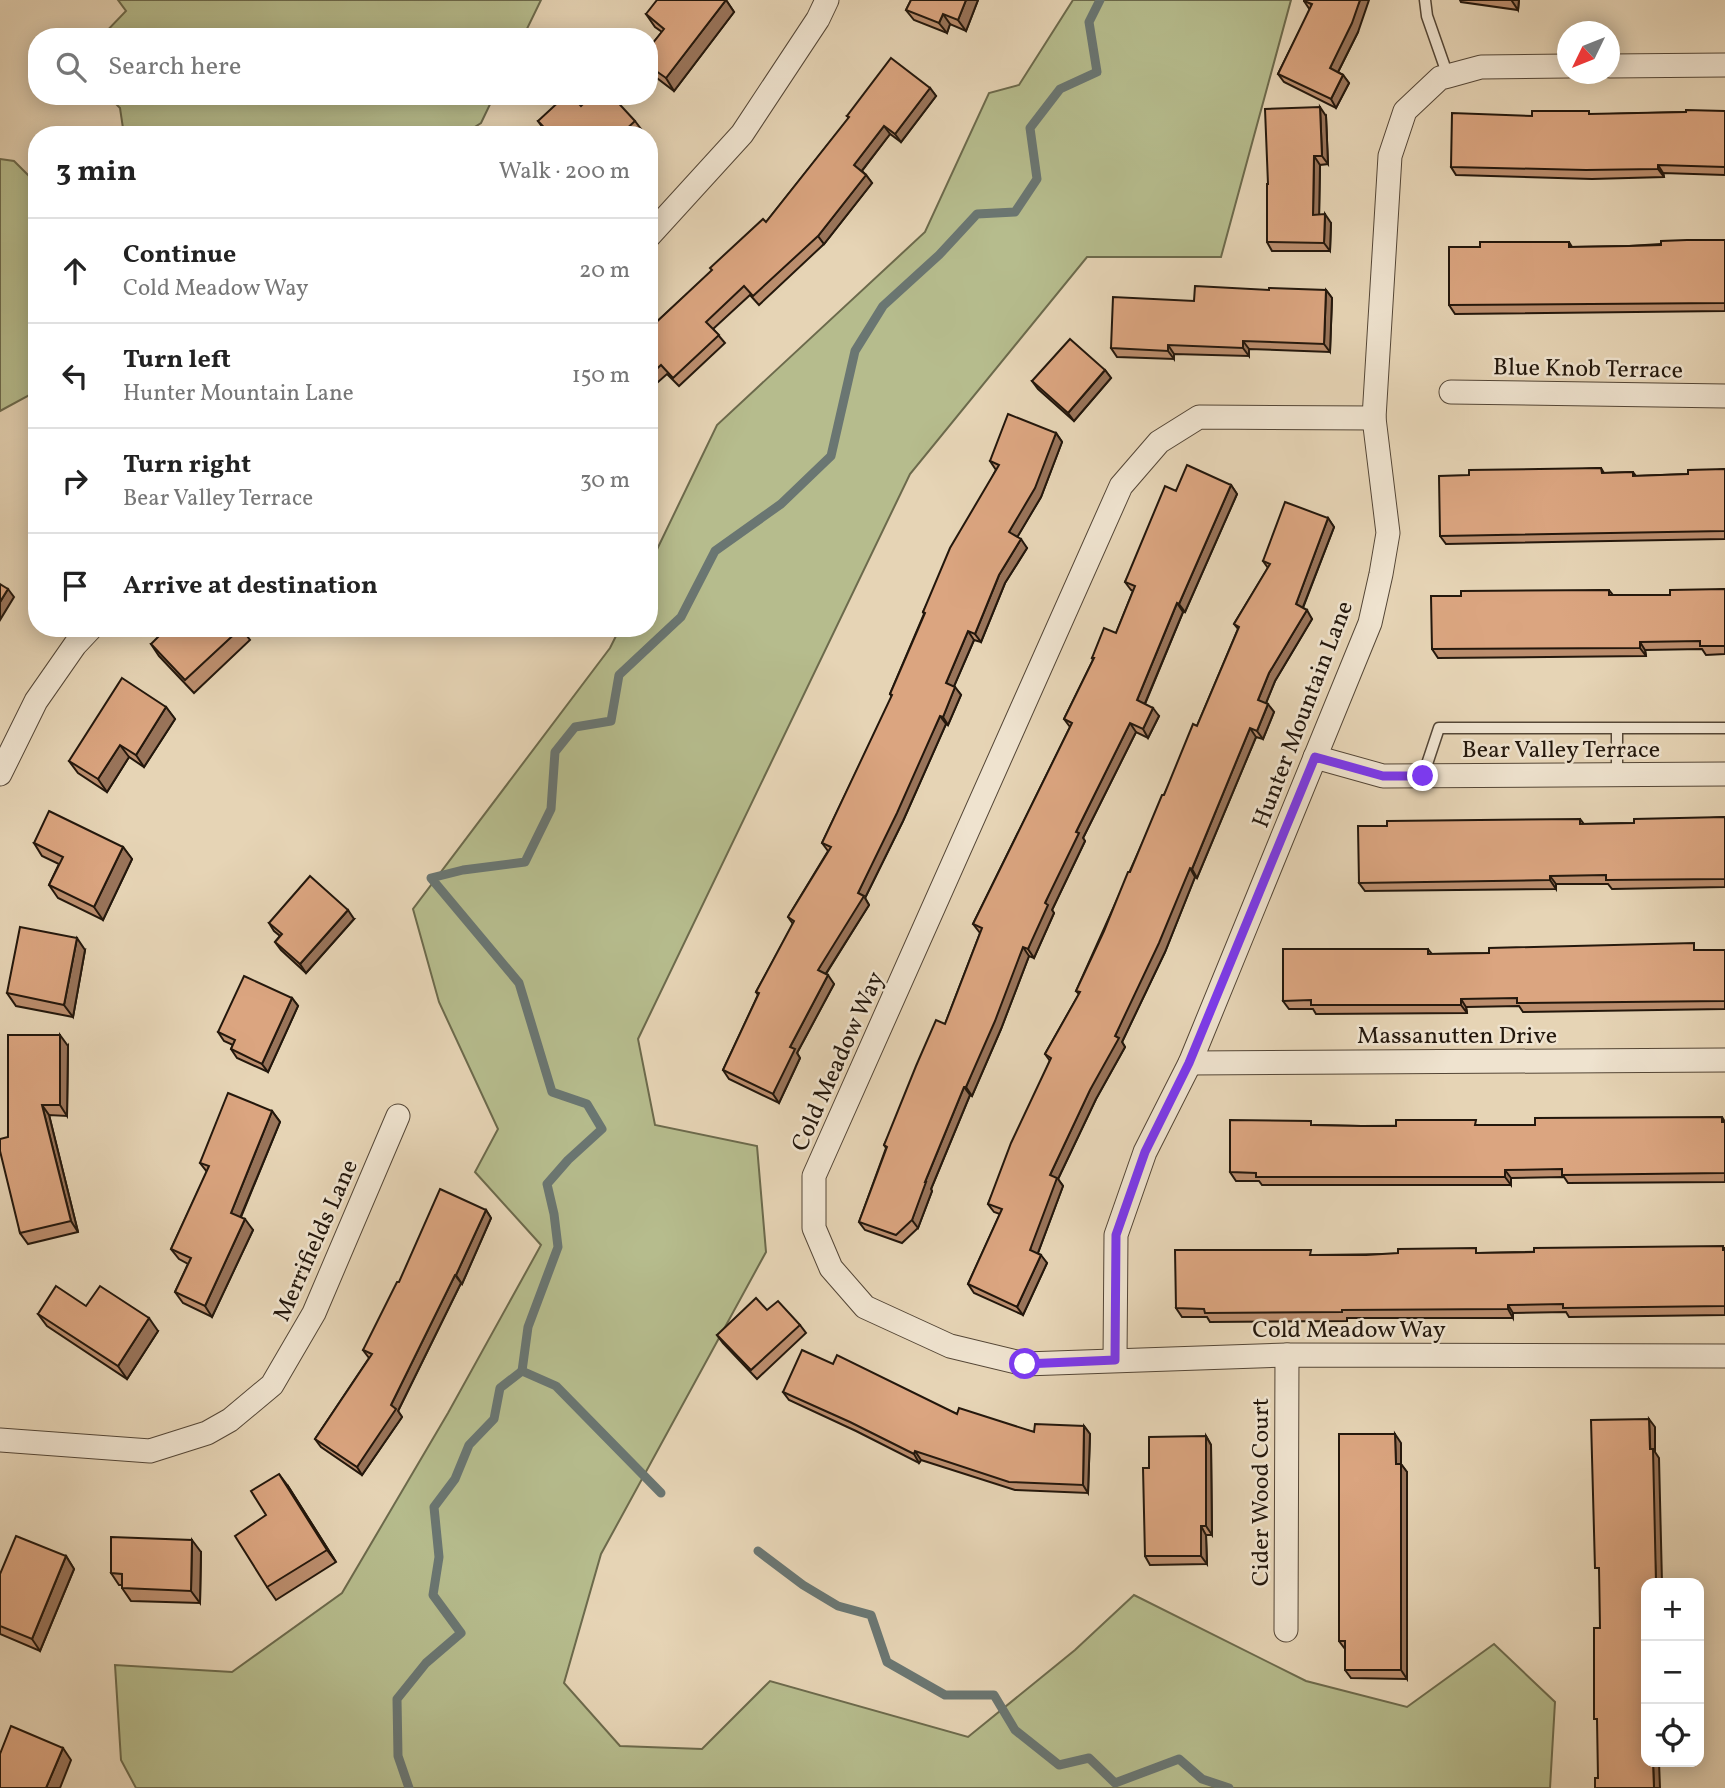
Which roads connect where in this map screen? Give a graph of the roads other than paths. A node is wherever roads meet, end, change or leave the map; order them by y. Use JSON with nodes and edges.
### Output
{"nodes":[{"id":1,"x":827,"y":0,"type":"edge"},
{"id":2,"x":1425,"y":0,"type":"edge"},
{"id":3,"x":1725,"y":65,"type":"edge"},
{"id":4,"x":1557,"y":66,"type":"edge"},
{"id":5,"x":1620,"y":66,"type":"edge"},
{"id":6,"x":1448,"y":76,"type":"junction"},
{"id":7,"x":658,"y":226,"type":"edge"},
{"id":8,"x":1451,"y":392,"type":"dead end"},
{"id":9,"x":1725,"y":396,"type":"edge"},
{"id":10,"x":1374,"y":418,"type":"junction"},
{"id":11,"x":83,"y":637,"type":"edge"},
{"id":12,"x":1725,"y":728,"type":"edge"},
{"id":13,"x":1617,"y":729,"type":"junction"},
{"id":14,"x":1315,"y":757,"type":"junction"},
{"id":15,"x":0,"y":774,"type":"edge"},
{"id":16,"x":1617,"y":774,"type":"junction"},
{"id":17,"x":1725,"y":774,"type":"edge"},
{"id":18,"x":1423,"y":776,"type":"junction"},
{"id":19,"x":1725,"y":1059,"type":"edge"},
{"id":20,"x":1189,"y":1063,"type":"junction"},
{"id":21,"x":398,"y":1116,"type":"dead end"},
{"id":22,"x":1287,"y":1354,"type":"junction"},
{"id":23,"x":1725,"y":1356,"type":"edge"},
{"id":24,"x":1115,"y":1360,"type":"junction"},
{"id":25,"x":0,"y":1440,"type":"edge"},
{"id":26,"x":1286,"y":1630,"type":"dead end"}],
"edges":[{"from":1,"to":7,"type":"street"},
{"from":2,"to":6,"type":"lane"},
{"from":3,"to":5,"type":"street"},
{"from":4,"to":6,"type":"street","name":"Hunter Mountain Lane"},
{"from":6,"to":10,"type":"street","name":"Hunter Mountain Lane"},
{"from":8,"to":9,"type":"street","name":"Blue Knob Terrace"},
{"from":10,"to":14,"type":"street","name":"Hunter Mountain Lane"},
{"from":10,"to":24,"type":"street","name":"Cold Meadow Way"},
{"from":11,"to":15,"type":"street"},
{"from":12,"to":13,"type":"lane"},
{"from":13,"to":16,"type":"lane"},
{"from":13,"to":18,"type":"lane"},
{"from":14,"to":18,"type":"street","name":"Bear Valley Terrace"},
{"from":14,"to":20,"type":"street","name":"Hunter Mountain Lane"},
{"from":16,"to":17,"type":"street","name":"Bear Valley Terrace"},
{"from":16,"to":18,"type":"street","name":"Bear Valley Terrace"},
{"from":19,"to":20,"type":"street","name":"Massanutten Drive"},
{"from":20,"to":24,"type":"street","name":"Hunter Mountain Lane"},
{"from":21,"to":25,"type":"street","name":"Merrifields Lane"},
{"from":22,"to":23,"type":"street","name":"Cold Meadow Way"},
{"from":22,"to":24,"type":"street","name":"Cold Meadow Way"},
{"from":22,"to":26,"type":"street","name":"Cider Wood Court"}]}
